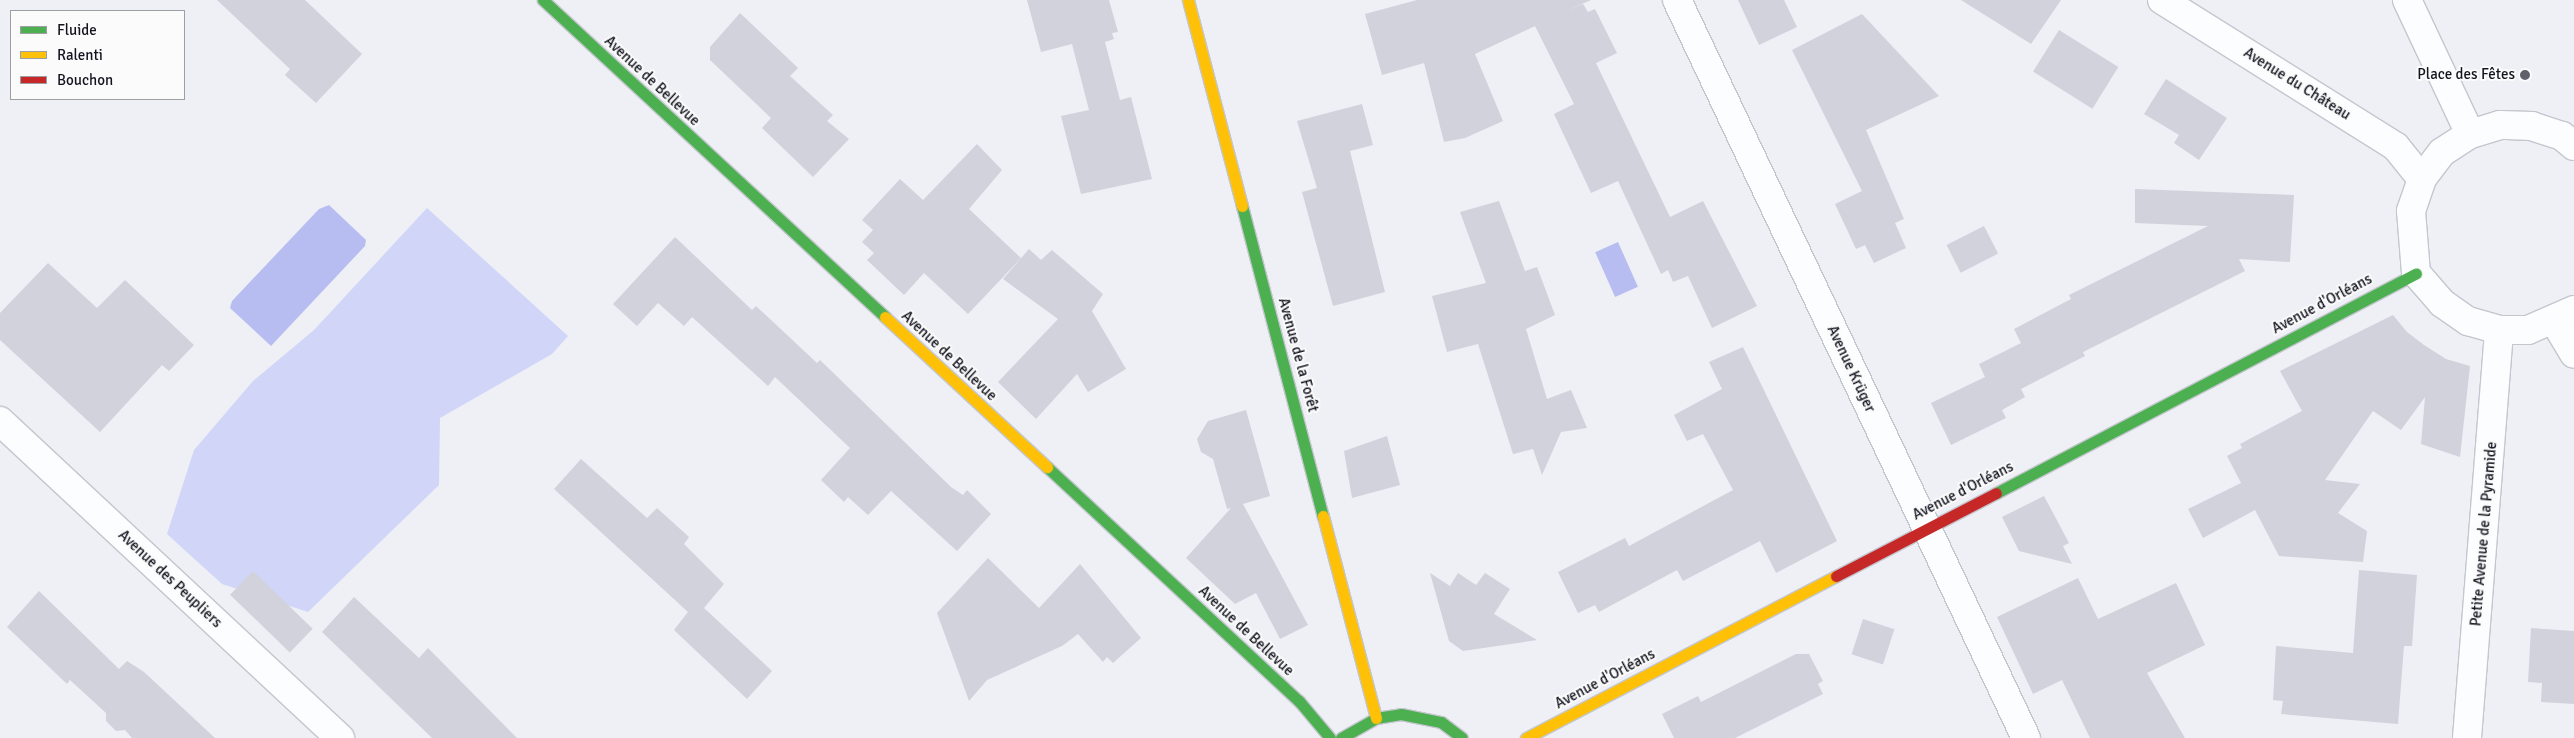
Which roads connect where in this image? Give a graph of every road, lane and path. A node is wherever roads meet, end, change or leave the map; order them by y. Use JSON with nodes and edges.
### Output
{"nodes":[{"id":1,"x":542,"y":0,"type":"edge"},
{"id":2,"x":1188,"y":0,"type":"edge"},
{"id":3,"x":1677,"y":0,"type":"edge"},
{"id":4,"x":2162,"y":0,"type":"edge"},
{"id":5,"x":2407,"y":0,"type":"edge"},
{"id":6,"x":2470,"y":134,"type":"junction"},
{"id":7,"x":2574,"y":146,"type":"edge"},
{"id":8,"x":2422,"y":179,"type":"junction"},
{"id":9,"x":2416,"y":273,"type":"junction"},
{"id":10,"x":2564,"y":316,"type":"edge"},
{"id":11,"x":2500,"y":330,"type":"junction"},
{"id":12,"x":2574,"y":354,"type":"edge"},
{"id":13,"x":0,"y":421,"type":"edge"},
{"id":14,"x":1925,"y":527,"type":"junction"},
{"id":15,"x":1376,"y":718,"type":"junction"},
{"id":16,"x":340,"y":738,"type":"edge"},
{"id":17,"x":1330,"y":738,"type":"edge"},
{"id":18,"x":1341,"y":738,"type":"edge"},
{"id":19,"x":1462,"y":738,"type":"edge"},
{"id":20,"x":1526,"y":738,"type":"edge"},
{"id":21,"x":2026,"y":738,"type":"edge"},
{"id":22,"x":2467,"y":738,"type":"edge"}],
"edges":[{"from":1,"to":17,"type":"street","name":"Avenue de Bellevue"},
{"from":2,"to":15,"type":"street","name":"Avenue de la Forêt"},
{"from":3,"to":14,"type":"street","name":"Avenue Krüger"},
{"from":4,"to":8,"type":"street","name":"Avenue du Château"},
{"from":5,"to":6,"type":"street"},
{"from":6,"to":7,"type":"street"},
{"from":6,"to":8,"type":"street"},
{"from":8,"to":9,"type":"street"},
{"from":9,"to":11,"type":"street"},
{"from":9,"to":14,"type":"street","name":"Avenue d'Orléans"},
{"from":10,"to":11,"type":"street"},
{"from":10,"to":12,"type":"street"},
{"from":11,"to":22,"type":"street","name":"Petite Avenue de la Pyramide"},
{"from":13,"to":16,"type":"street","name":"Avenue des Peupliers"},
{"from":14,"to":20,"type":"street","name":"Avenue d'Orléans"},
{"from":14,"to":21,"type":"street","name":"Avenue Krüger"},
{"from":15,"to":18,"type":"street"},
{"from":15,"to":19,"type":"street"}]}
